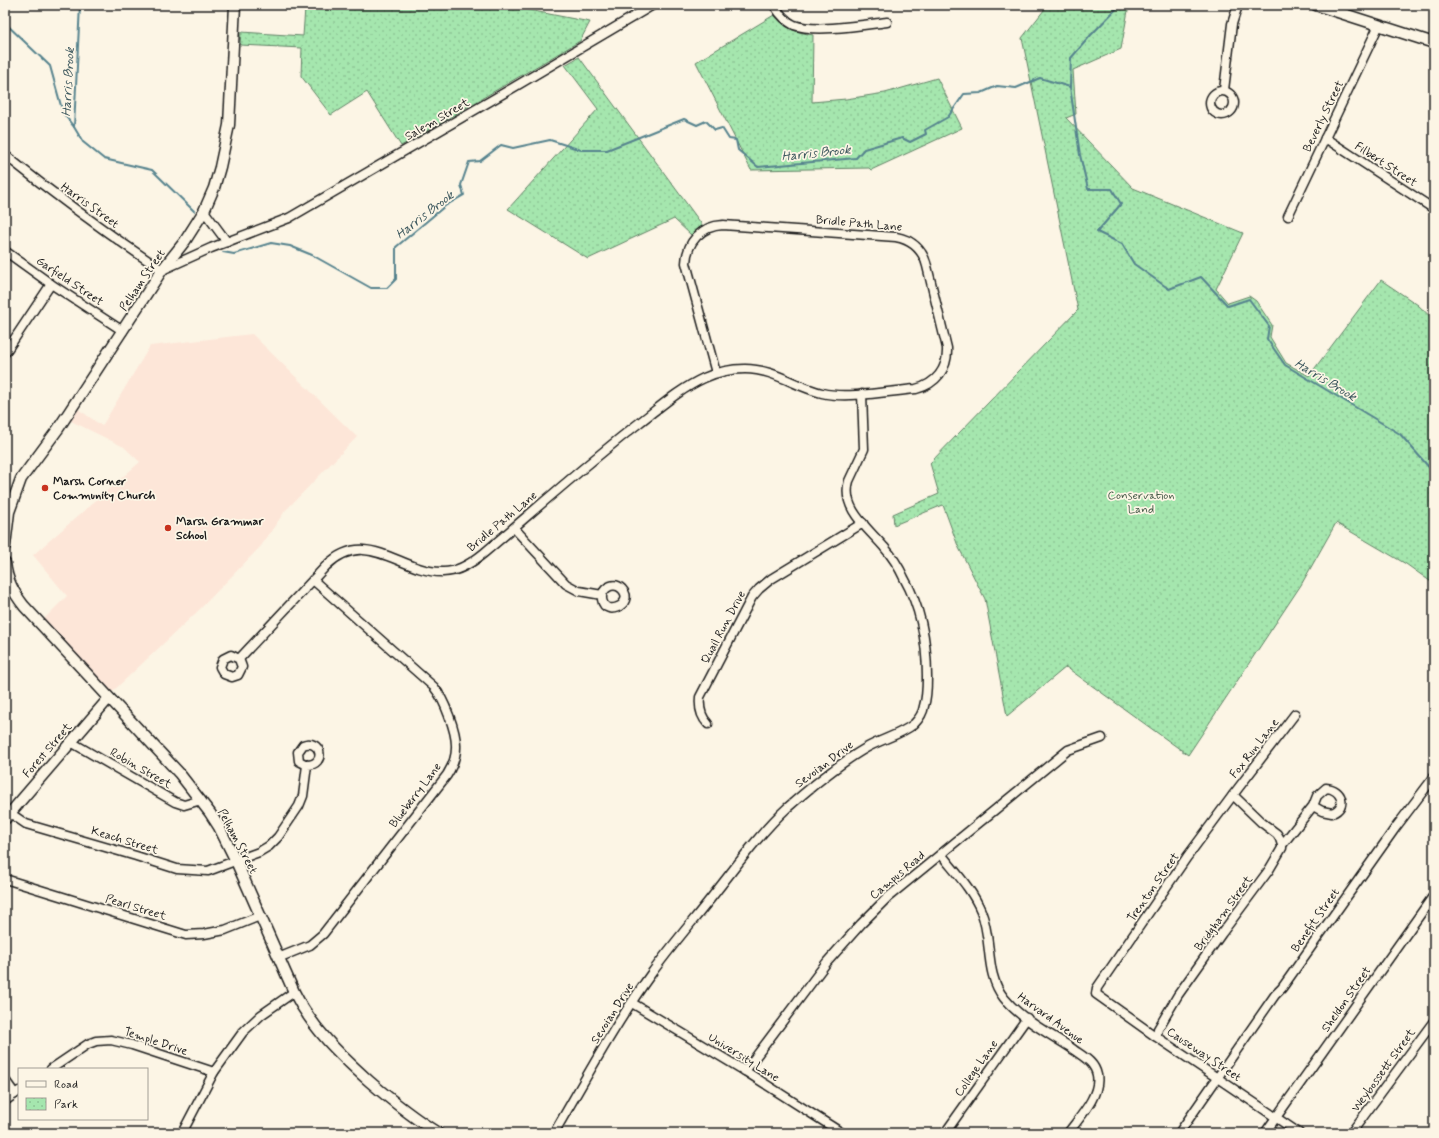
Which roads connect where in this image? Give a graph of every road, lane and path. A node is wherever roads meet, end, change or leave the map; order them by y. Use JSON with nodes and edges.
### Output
{"nodes":[{"id":1,"x":235,"y":5,"type":"edge"},
{"id":2,"x":653,"y":5,"type":"edge"},
{"id":3,"x":774,"y":5,"type":"edge"},
{"id":4,"x":1238,"y":5,"type":"edge"},
{"id":5,"x":1316,"y":5,"type":"edge"},
{"id":6,"x":887,"y":22,"type":"dead end"},
{"id":7,"x":1379,"y":25,"type":"junction"},
{"id":8,"x":1434,"y":43,"type":"edge"},
{"id":9,"x":1224,"y":90,"type":"dead end"},
{"id":10,"x":1325,"y":138,"type":"junction"},
{"id":11,"x":5,"y":155,"type":"edge"},
{"id":12,"x":1434,"y":209,"type":"edge"},
{"id":13,"x":204,"y":211,"type":"junction"},
{"id":14,"x":1288,"y":216,"type":"dead end"},
{"id":15,"x":227,"y":242,"type":"junction"},
{"id":16,"x":5,"y":251,"type":"edge"},
{"id":17,"x":162,"y":270,"type":"junction"},
{"id":18,"x":51,"y":284,"type":"junction"},
{"id":19,"x":123,"y":331,"type":"junction"},
{"id":20,"x":5,"y":353,"type":"edge"},
{"id":21,"x":716,"y":373,"type":"junction"},
{"id":22,"x":862,"y":394,"type":"junction"},
{"id":23,"x":863,"y":523,"type":"junction"},
{"id":24,"x":514,"y":528,"type":"junction"},
{"id":25,"x":5,"y":546,"type":"edge"},
{"id":26,"x":5,"y":563,"type":"edge"},
{"id":27,"x":313,"y":580,"type":"junction"},
{"id":28,"x":8,"y":586,"type":"edge"},
{"id":29,"x":602,"y":595,"type":"dead end"},
{"id":30,"x":239,"y":659,"type":"dead end"},
{"id":31,"x":109,"y":698,"type":"junction"},
{"id":32,"x":1295,"y":714,"type":"dead end"},
{"id":33,"x":708,"y":724,"type":"dead end"},
{"id":34,"x":1102,"y":738,"type":"dead end"},
{"id":35,"x":71,"y":742,"type":"junction"},
{"id":36,"x":307,"y":765,"type":"dead end"},
{"id":37,"x":1434,"y":777,"type":"edge"},
{"id":38,"x":1232,"y":795,"type":"junction"},
{"id":39,"x":200,"y":800,"type":"junction"},
{"id":40,"x":1313,"y":806,"type":"dead end"},
{"id":41,"x":8,"y":816,"type":"edge"},
{"id":42,"x":1282,"y":845,"type":"junction"},
{"id":43,"x":941,"y":854,"type":"junction"},
{"id":44,"x":236,"y":861,"type":"junction"},
{"id":45,"x":5,"y":879,"type":"edge"},
{"id":46,"x":1434,"y":894,"type":"edge"},
{"id":47,"x":260,"y":916,"type":"junction"},
{"id":48,"x":278,"y":958,"type":"junction"},
{"id":49,"x":294,"y":992,"type":"junction"},
{"id":50,"x":1096,"y":994,"type":"joint"},
{"id":51,"x":632,"y":1003,"type":"junction"},
{"id":52,"x":1026,"y":1018,"type":"junction"},
{"id":53,"x":1434,"y":1021,"type":"edge"},
{"id":54,"x":1155,"y":1036,"type":"junction"},
{"id":55,"x":52,"y":1068,"type":"edge"},
{"id":56,"x":745,"y":1071,"type":"junction"},
{"id":57,"x":214,"y":1072,"type":"junction"},
{"id":58,"x":1217,"y":1078,"type":"junction"},
{"id":59,"x":5,"y":1080,"type":"edge"},
{"id":60,"x":17,"y":1093,"type":"edge"},
{"id":61,"x":5,"y":1100,"type":"edge"},
{"id":62,"x":1276,"y":1117,"type":"junction"},
{"id":63,"x":182,"y":1133,"type":"edge"},
{"id":64,"x":438,"y":1133,"type":"edge"},
{"id":65,"x":554,"y":1133,"type":"edge"},
{"id":66,"x":842,"y":1133,"type":"edge"},
{"id":67,"x":945,"y":1133,"type":"edge"},
{"id":68,"x":1068,"y":1133,"type":"edge"},
{"id":69,"x":1178,"y":1133,"type":"edge"},
{"id":70,"x":1265,"y":1133,"type":"edge"},
{"id":71,"x":1300,"y":1133,"type":"edge"},
{"id":72,"x":1351,"y":1133,"type":"edge"}],
"edges":[{"from":1,"to":13,"type":"street","name":"Pelham Street"},
{"from":2,"to":15,"type":"street","name":"Salem Street"},
{"from":3,"to":6,"type":"street"},
{"from":4,"to":9,"type":"street"},
{"from":5,"to":7,"type":"street"},
{"from":7,"to":8,"type":"street"},
{"from":7,"to":10,"type":"street","name":"Beverly Street"},
{"from":10,"to":12,"type":"street","name":"Filbert Street"},
{"from":10,"to":14,"type":"street","name":"Beverly Street"},
{"from":11,"to":17,"type":"street","name":"Harris Street"},
{"from":13,"to":15,"type":"street"},
{"from":13,"to":17,"type":"street","name":"Pelham Street"},
{"from":15,"to":17,"type":"street","name":"Salem Street"},
{"from":16,"to":18,"type":"street","name":"Garfield Street"},
{"from":17,"to":19,"type":"street","name":"Pelham Street"},
{"from":18,"to":19,"type":"street","name":"Garfield Street"},
{"from":18,"to":20,"type":"street"},
{"from":19,"to":25,"type":"street","name":"Pelham Street"},
{"from":21,"to":22,"type":"street","name":"Bridle Path Lane"},
{"from":21,"to":22,"type":"street","name":"Bridle Path Lane"},
{"from":21,"to":24,"type":"street","name":"Bridle Path Lane"},
{"from":22,"to":23,"type":"street","name":"Sevoian Drive"},
{"from":23,"to":33,"type":"street","name":"Quail Run Drive"},
{"from":23,"to":51,"type":"street","name":"Sevoian Drive"},
{"from":24,"to":27,"type":"street","name":"Bridle Path Lane"},
{"from":24,"to":29,"type":"street"},
{"from":26,"to":28,"type":"street","name":"Pelham Street"},
{"from":27,"to":30,"type":"street","name":"Bridle Path Lane"},
{"from":27,"to":48,"type":"street","name":"Blueberry Lane"},
{"from":28,"to":31,"type":"street","name":"Pelham Street"},
{"from":31,"to":35,"type":"street","name":"Forest Street"},
{"from":31,"to":39,"type":"street","name":"Pelham Street"},
{"from":32,"to":38,"type":"street","name":"Fox Run Lane"},
{"from":34,"to":43,"type":"street","name":"Campus Road"},
{"from":35,"to":39,"type":"street","name":"Robin Street"},
{"from":35,"to":41,"type":"street","name":"Forest Street"},
{"from":36,"to":44,"type":"street","name":"Keach Street"},
{"from":37,"to":58,"type":"street","name":"Benefit Street"},
{"from":38,"to":42,"type":"street"},
{"from":38,"to":50,"type":"street","name":"Trenton Street"},
{"from":39,"to":44,"type":"street","name":"Pelham Street"},
{"from":40,"to":42,"type":"street","name":"Bridgham Street"},
{"from":41,"to":44,"type":"street","name":"Keach Street"},
{"from":42,"to":54,"type":"street","name":"Bridgham Street"},
{"from":43,"to":52,"type":"street","name":"Harvard Avenue"},
{"from":43,"to":56,"type":"street","name":"Campus Road"},
{"from":44,"to":47,"type":"street","name":"Pelham Street"},
{"from":45,"to":47,"type":"street","name":"Pearl Street"},
{"from":46,"to":62,"type":"street","name":"Sheldon Street"},
{"from":47,"to":48,"type":"street","name":"Pelham Street"},
{"from":48,"to":49,"type":"street","name":"Pelham Street"},
{"from":49,"to":57,"type":"street"},
{"from":49,"to":64,"type":"street","name":"Pelham Street"},
{"from":50,"to":54,"type":"street","name":"Causeway Street"},
{"from":51,"to":56,"type":"street","name":"University Lane"},
{"from":51,"to":65,"type":"street","name":"Sevoian Drive"},
{"from":52,"to":67,"type":"street","name":"College Lane"},
{"from":52,"to":68,"type":"street","name":"Harvard Avenue"},
{"from":53,"to":72,"type":"street","name":"Weybossett Street"},
{"from":54,"to":58,"type":"street","name":"Causeway Street"},
{"from":55,"to":57,"type":"street","name":"Temple Drive"},
{"from":56,"to":66,"type":"street","name":"University Lane"},
{"from":57,"to":63,"type":"street"},
{"from":58,"to":62,"type":"street","name":"Causeway Street"},
{"from":58,"to":69,"type":"street","name":"Benefit Street"},
{"from":59,"to":60,"type":"street"},
{"from":60,"to":61,"type":"street"},
{"from":62,"to":70,"type":"street","name":"Sheldon Street"},
{"from":62,"to":71,"type":"street","name":"Causeway Street"}]}
